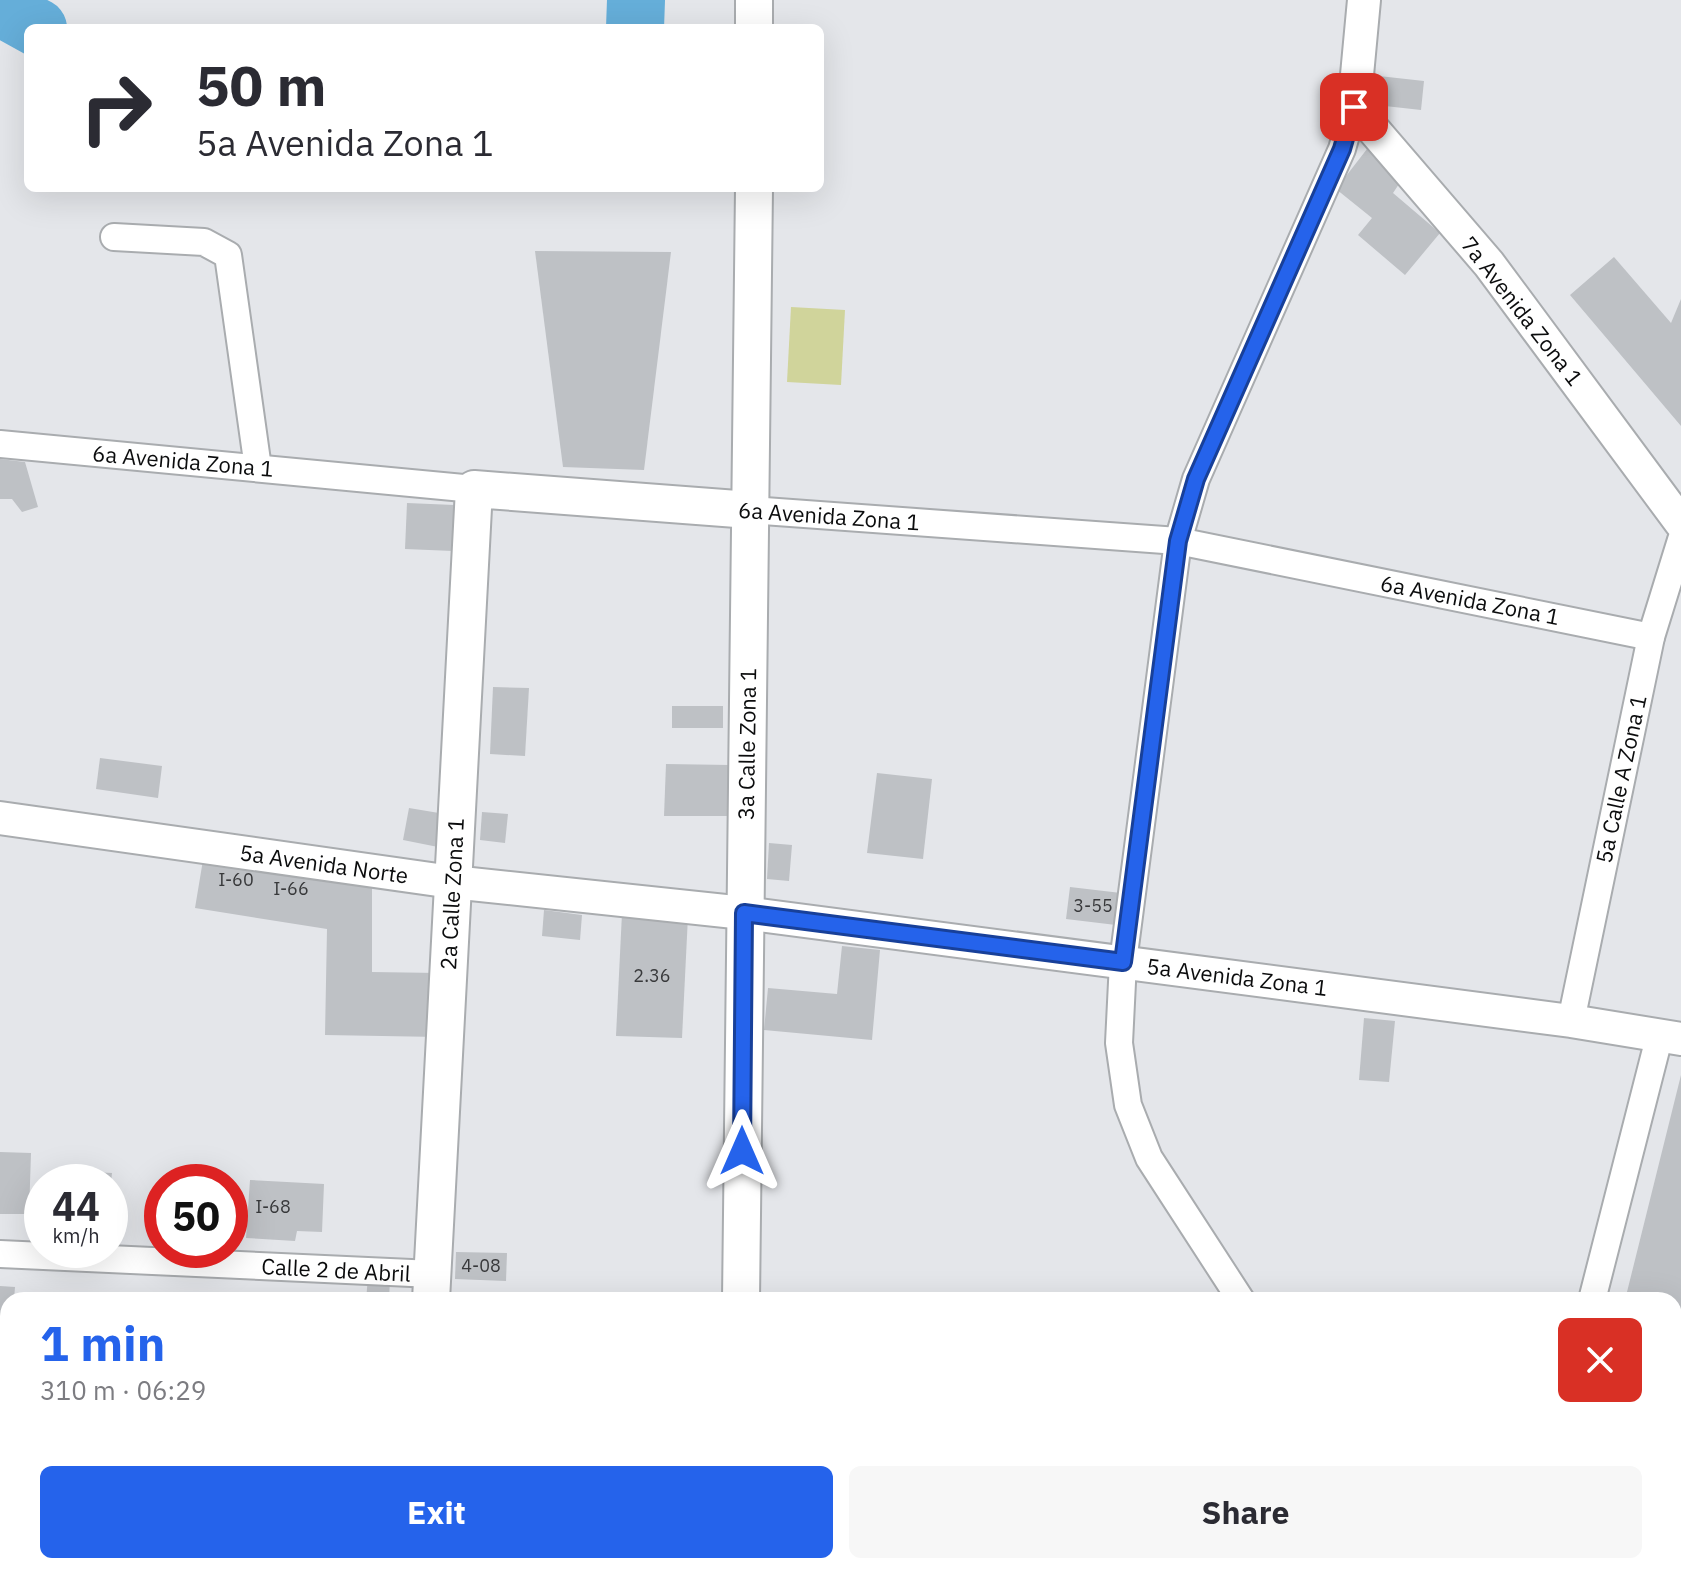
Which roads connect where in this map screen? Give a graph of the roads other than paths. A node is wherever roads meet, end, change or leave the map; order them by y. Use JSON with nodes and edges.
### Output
{"nodes":[{"id":1,"x":754,"y":0,"type":"edge"},
{"id":2,"x":1364,"y":0,"type":"edge"},
{"id":3,"x":754,"y":24,"type":"edge"},
{"id":4,"x":1354,"y":107,"type":"junction"},
{"id":5,"x":754,"y":192,"type":"edge"},
{"id":6,"x":114,"y":237,"type":"dead end"},
{"id":7,"x":0,"y":444,"type":"edge"},
{"id":8,"x":258,"y":468,"type":"junction"},
{"id":9,"x":474,"y":489,"type":"junction"},
{"id":10,"x":750,"y":510,"type":"junction"},
{"id":11,"x":1681,"y":523,"type":"edge"},
{"id":12,"x":1681,"y":540,"type":"edge"},
{"id":13,"x":1178,"y":541,"type":"junction"},
{"id":14,"x":1651,"y":637,"type":"junction"},
{"id":15,"x":0,"y":818,"type":"edge"},
{"id":16,"x":452,"y":882,"type":"junction"},
{"id":17,"x":744,"y":913,"type":"junction"},
{"id":18,"x":1123,"y":962,"type":"junction"},
{"id":19,"x":1571,"y":1021,"type":"junction"},
{"id":20,"x":1671,"y":1036,"type":"edge"},
{"id":21,"x":0,"y":1254,"type":"edge"},
{"id":22,"x":432,"y":1287,"type":"edge"},
{"id":23,"x":741,"y":1292,"type":"edge"},
{"id":24,"x":1236,"y":1292,"type":"edge"},
{"id":25,"x":1594,"y":1292,"type":"edge"}],
"edges":[{"from":1,"to":3,"type":"main road"},
{"from":2,"to":4,"type":"street"},
{"from":4,"to":11,"type":"street","name":"7a Avenida Zona 1"},
{"from":4,"to":13,"type":"street"},
{"from":5,"to":10,"type":"main road","name":"3a Calle Zona 1"},
{"from":6,"to":8,"type":"street"},
{"from":7,"to":8,"type":"street","name":"6a Avenida Zona 1"},
{"from":8,"to":9,"type":"street","name":"6a Avenida Zona 1"},
{"from":9,"to":10,"type":"main road","name":"6a Avenida Zona 1"},
{"from":9,"to":16,"type":"main road","name":"2a Calle Zona 1"},
{"from":10,"to":13,"type":"street","name":"6a Avenida Zona 1"},
{"from":10,"to":17,"type":"main road","name":"3a Calle Zona 1"},
{"from":12,"to":14,"type":"street","name":"5a Calle A Zona 1"},
{"from":13,"to":14,"type":"street","name":"6a Avenida Zona 1"},
{"from":13,"to":18,"type":"street"},
{"from":14,"to":19,"type":"street","name":"5a Calle A Zona 1"},
{"from":15,"to":16,"type":"street","name":"5a Avenida Norte"},
{"from":16,"to":17,"type":"street","name":"5a Avenida Norte"},
{"from":16,"to":22,"type":"main road","name":"2a Calle Zona 1"},
{"from":17,"to":18,"type":"street","name":"5a Avenida Zona 1"},
{"from":17,"to":23,"type":"main road","name":"3a Calle Zona 1"},
{"from":18,"to":19,"type":"street","name":"5a Avenida Zona 1"},
{"from":18,"to":24,"type":"street"},
{"from":19,"to":20,"type":"street","name":"5a Avenida Zona 1"},
{"from":20,"to":25,"type":"street"},
{"from":21,"to":22,"type":"street","name":"Calle 2 de Abril"}]}
